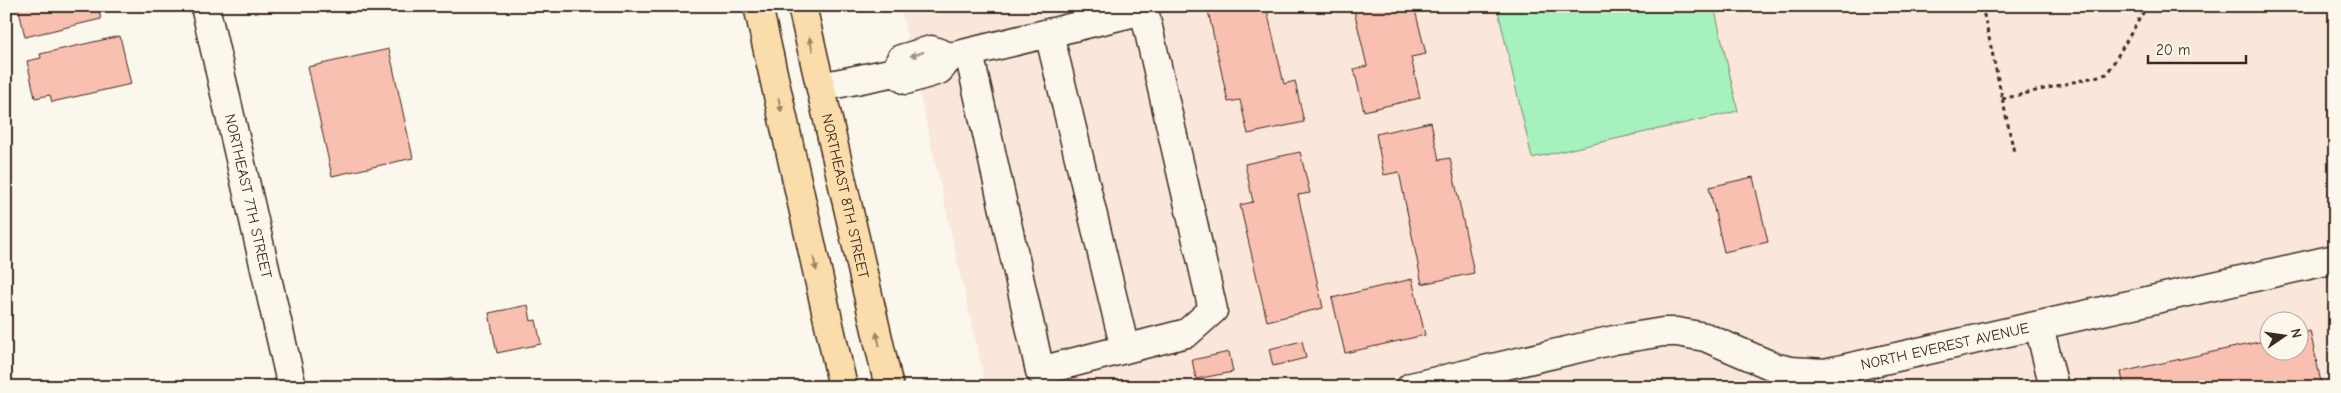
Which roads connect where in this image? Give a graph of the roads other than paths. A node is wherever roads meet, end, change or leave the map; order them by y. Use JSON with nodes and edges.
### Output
{"nodes":[{"id":1,"x":205,"y":6,"type":"edge"},
{"id":2,"x":758,"y":6,"type":"edge"},
{"id":3,"x":802,"y":6,"type":"edge"},
{"id":4,"x":1049,"y":33,"type":"junction"},
{"id":5,"x":960,"y":55,"type":"junction"},
{"id":6,"x":821,"y":87,"type":"junction"},
{"id":7,"x":2335,"y":259,"type":"edge"},
{"id":8,"x":2039,"y":326,"type":"junction"},
{"id":9,"x":1125,"y":350,"type":"junction"},
{"id":10,"x":292,"y":387,"type":"edge"},
{"id":11,"x":843,"y":387,"type":"edge"},
{"id":12,"x":889,"y":387,"type":"edge"},
{"id":13,"x":1411,"y":387,"type":"edge"},
{"id":14,"x":2054,"y":387,"type":"edge"}],
"edges":[{"from":1,"to":10,"type":"street","name":"NORTHEAST 7TH STREET"},
{"from":2,"to":11,"type":"main road","one_way":true},
{"from":6,"to":3,"type":"main road","name":"NORTHEAST 8TH STREET","one_way":true},
{"from":4,"to":5,"type":"street"},
{"from":4,"to":9,"type":"street"},
{"from":4,"to":9,"type":"street"},
{"from":5,"to":6,"type":"street"},
{"from":5,"to":9,"type":"street"},
{"from":12,"to":6,"type":"main road","name":"NORTHEAST 8TH STREET","one_way":true},
{"from":7,"to":8,"type":"street","name":"NORTH EVEREST AVENUE"},
{"from":8,"to":13,"type":"street","name":"NORTH EVEREST AVENUE"},
{"from":8,"to":14,"type":"street"}]}
